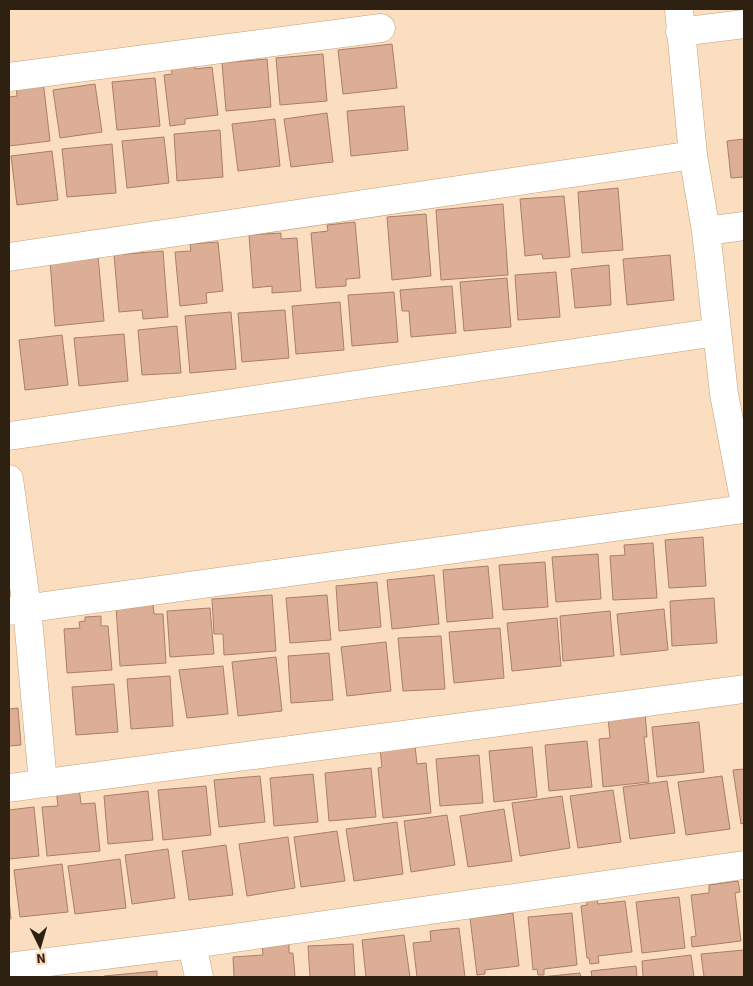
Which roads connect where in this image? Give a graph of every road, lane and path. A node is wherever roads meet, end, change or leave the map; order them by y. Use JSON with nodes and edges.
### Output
{"nodes":[{"id":1,"x":680,"y":20,"type":"edge"},
{"id":2,"x":744,"y":24,"type":"edge"},
{"id":3,"x":380,"y":28,"type":"dead end"},
{"id":4,"x":9,"y":77,"type":"edge"},
{"id":5,"x":693,"y":155,"type":"junction"},
{"id":6,"x":744,"y":226,"type":"edge"},
{"id":7,"x":706,"y":231,"type":"junction"},
{"id":8,"x":9,"y":256,"type":"edge"},
{"id":9,"x":718,"y":332,"type":"junction"},
{"id":10,"x":734,"y":393,"type":"edge"},
{"id":11,"x":9,"y":436,"type":"edge"},
{"id":12,"x":9,"y":478,"type":"edge"},
{"id":13,"x":744,"y":500,"type":"edge"},
{"id":14,"x":744,"y":509,"type":"edge"},
{"id":15,"x":18,"y":610,"type":"edge"},
{"id":16,"x":744,"y":690,"type":"edge"},
{"id":17,"x":43,"y":783,"type":"junction"},
{"id":18,"x":9,"y":788,"type":"edge"},
{"id":19,"x":744,"y":865,"type":"edge"},
{"id":20,"x":192,"y":944,"type":"junction"},
{"id":21,"x":9,"y":967,"type":"edge"},
{"id":22,"x":199,"y":977,"type":"edge"}],
"edges":[{"from":1,"to":2,"type":"street"},
{"from":1,"to":5,"type":"street"},
{"from":3,"to":4,"type":"street"},
{"from":5,"to":7,"type":"street"},
{"from":5,"to":8,"type":"street"},
{"from":6,"to":7,"type":"street"},
{"from":7,"to":9,"type":"street"},
{"from":9,"to":10,"type":"street"},
{"from":9,"to":11,"type":"street"},
{"from":10,"to":13,"type":"street"},
{"from":12,"to":15,"type":"street"},
{"from":14,"to":15,"type":"street"},
{"from":15,"to":17,"type":"street"},
{"from":16,"to":17,"type":"street"},
{"from":17,"to":18,"type":"street"},
{"from":19,"to":20,"type":"street"},
{"from":20,"to":21,"type":"street"},
{"from":20,"to":22,"type":"street"}]}
